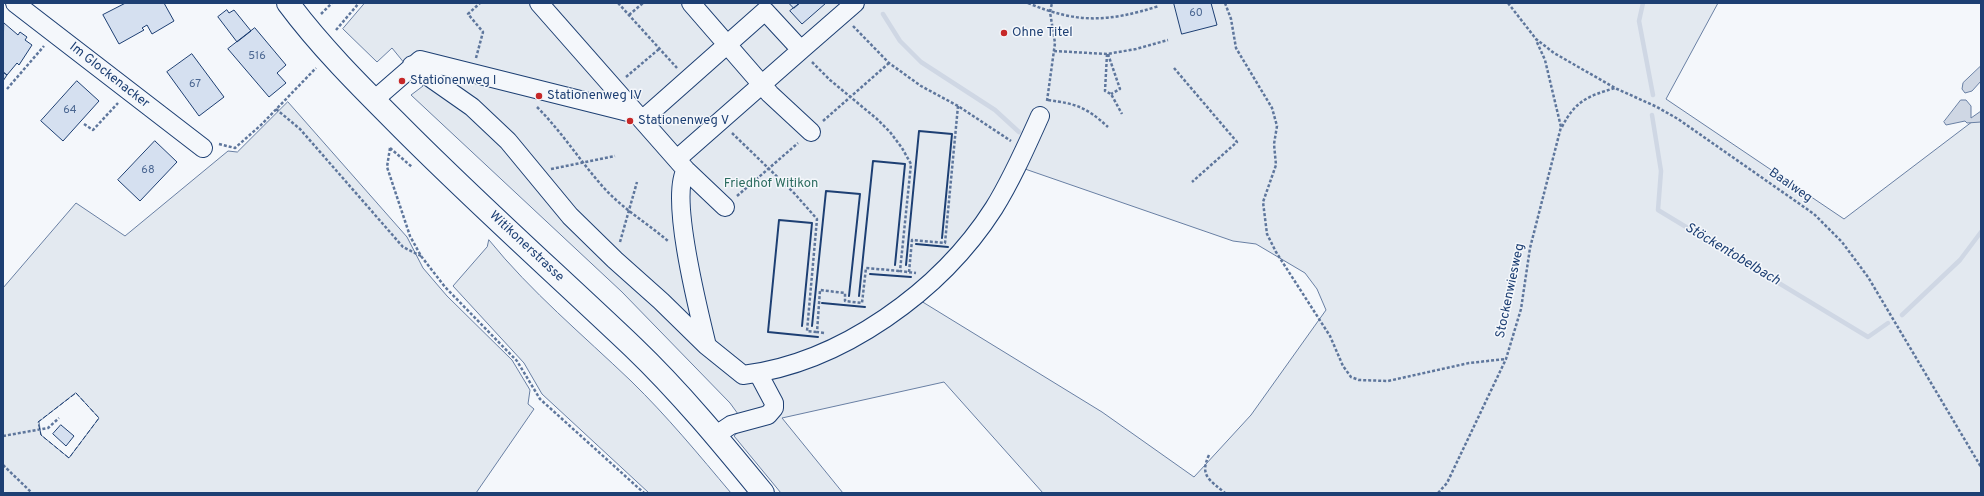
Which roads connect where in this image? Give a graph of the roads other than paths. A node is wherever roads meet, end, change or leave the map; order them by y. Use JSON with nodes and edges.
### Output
{"nodes":[{"id":1,"x":15,"y":3,"type":"edge"},
{"id":2,"x":288,"y":3,"type":"edge"},
{"id":3,"x":539,"y":3,"type":"edge"},
{"id":4,"x":691,"y":3,"type":"edge"},
{"id":5,"x":848,"y":9,"type":"edge"},
{"id":6,"x":727,"y":44,"type":"junction"},
{"id":7,"x":801,"y":50,"type":"junction"},
{"id":8,"x":412,"y":65,"type":"junction"},
{"id":9,"x":762,"y":84,"type":"junction"},
{"id":10,"x":374,"y":100,"type":"junction"},
{"id":11,"x":1040,"y":116,"type":"road end"},
{"id":12,"x":639,"y":117,"type":"junction"},
{"id":13,"x":811,"y":132,"type":"dead end"},
{"id":14,"x":210,"y":146,"type":"road end"},
{"id":15,"x":682,"y":164,"type":"junction"},
{"id":16,"x":725,"y":207,"type":"dead end"},
{"id":17,"x":707,"y":346,"type":"junction"},
{"id":18,"x":758,"y":373,"type":"junction"},
{"id":19,"x":716,"y":435,"type":"junction"},
{"id":20,"x":763,"y":493,"type":"edge"}],
"edges":[{"from":1,"to":14,"type":"street","name":"Im Glockenacker"},
{"from":2,"to":10,"type":"main road","name":"Witikonerstrasse"},
{"from":3,"to":12,"type":"street"},
{"from":4,"to":6,"type":"street"},
{"from":5,"to":7,"type":"street"},
{"from":6,"to":7,"type":"street"},
{"from":6,"to":9,"type":"street"},
{"from":6,"to":12,"type":"street"},
{"from":7,"to":9,"type":"street"},
{"from":8,"to":10,"type":"street"},
{"from":8,"to":12,"type":"street"},
{"from":8,"to":17,"type":"street"},
{"from":9,"to":13,"type":"street"},
{"from":9,"to":15,"type":"street"},
{"from":10,"to":19,"type":"main road","name":"Witikonerstrasse"},
{"from":11,"to":18,"type":"street"},
{"from":12,"to":15,"type":"street"},
{"from":15,"to":16,"type":"street"},
{"from":15,"to":17,"type":"street"},
{"from":17,"to":18,"type":"street"},
{"from":18,"to":19,"type":"street"},
{"from":19,"to":20,"type":"main road","name":"Witikonerstrasse"}]}
